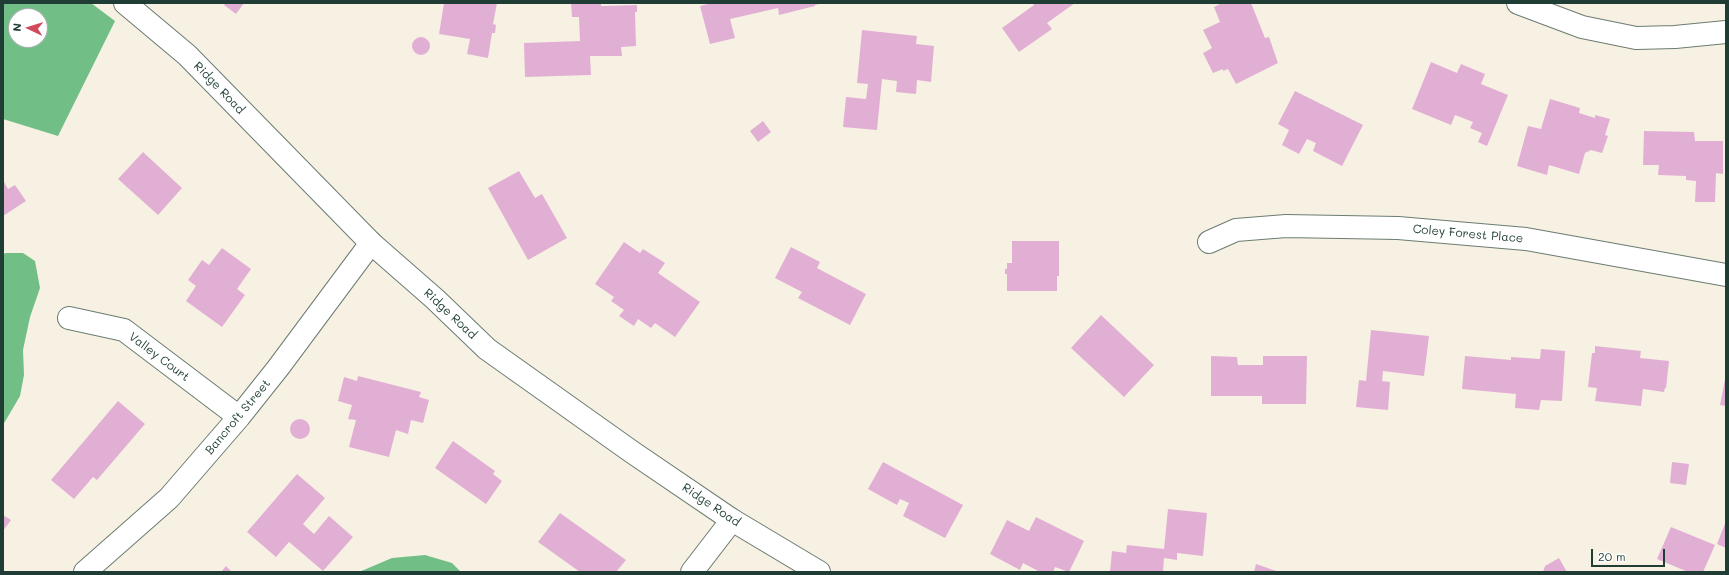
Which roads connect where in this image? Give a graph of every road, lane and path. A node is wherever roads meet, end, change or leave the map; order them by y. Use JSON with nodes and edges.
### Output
{"nodes":[{"id":1,"x":125,"y":3,"type":"edge"},
{"id":2,"x":1518,"y":3,"type":"edge"},
{"id":3,"x":1726,"y":32,"type":"edge"},
{"id":4,"x":1209,"y":242,"type":"dead end"},
{"id":5,"x":372,"y":243,"type":"junction"},
{"id":6,"x":1726,"y":275,"type":"edge"},
{"id":7,"x":69,"y":318,"type":"dead end"},
{"id":8,"x":239,"y":417,"type":"junction"},
{"id":9,"x":732,"y":520,"type":"junction"},
{"id":10,"x":85,"y":572,"type":"edge"},
{"id":11,"x":692,"y":572,"type":"edge"},
{"id":12,"x":818,"y":572,"type":"edge"}],
"edges":[{"from":1,"to":5,"type":"street","name":"Ridge Road"},
{"from":2,"to":3,"type":"street"},
{"from":4,"to":6,"type":"street","name":"Coley Forest Place"},
{"from":5,"to":8,"type":"street","name":"Bancroft Street"},
{"from":5,"to":9,"type":"street","name":"Ridge Road"},
{"from":7,"to":8,"type":"street","name":"Valley Court"},
{"from":8,"to":10,"type":"street","name":"Bancroft Street"},
{"from":9,"to":11,"type":"street"},
{"from":9,"to":12,"type":"street","name":"Ridge Road"}]}
